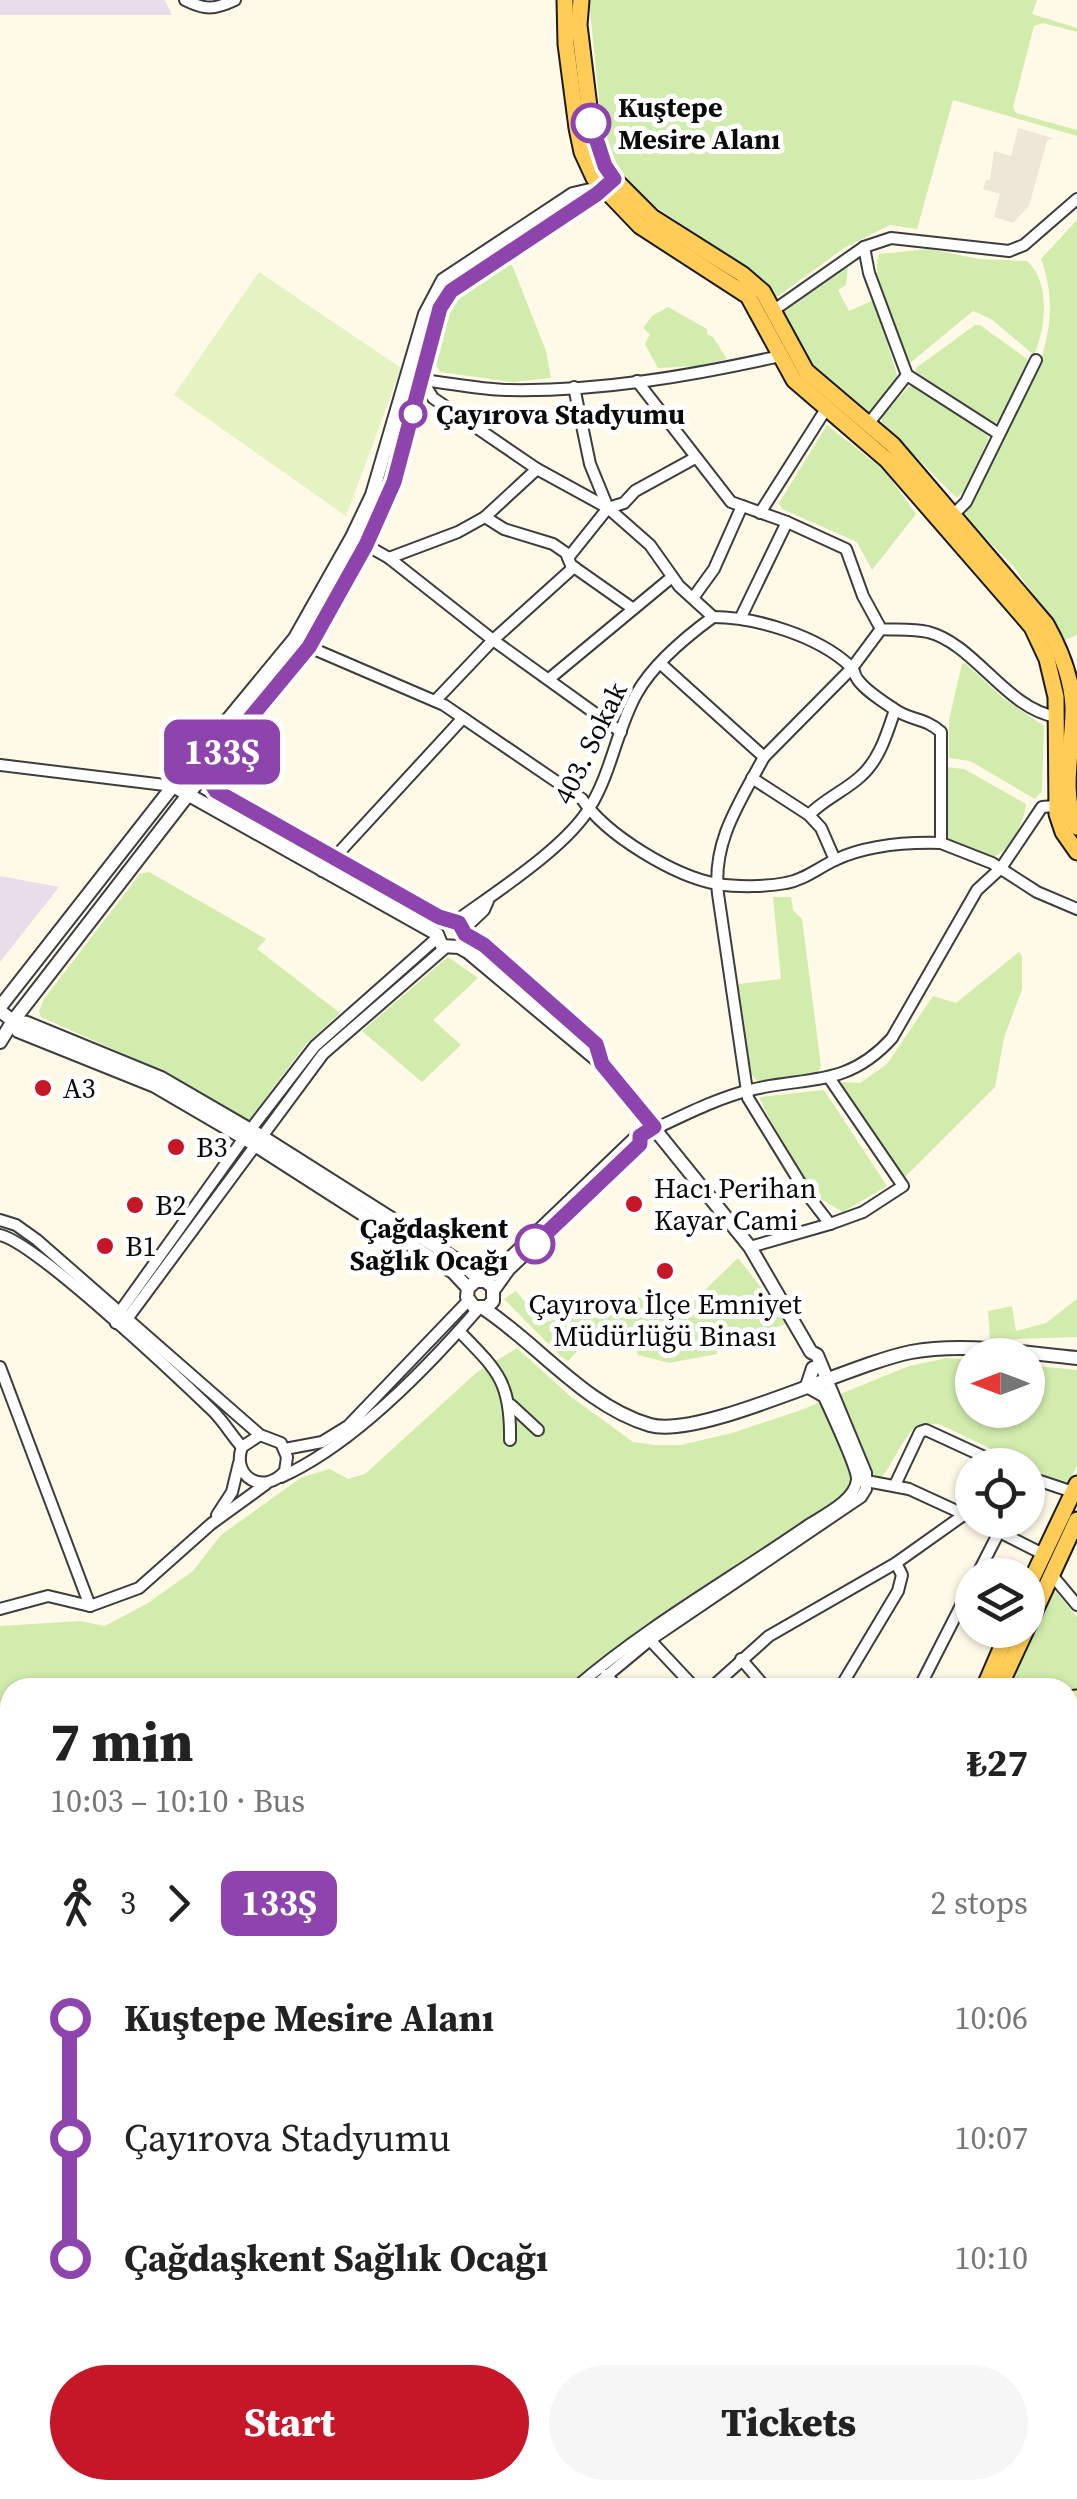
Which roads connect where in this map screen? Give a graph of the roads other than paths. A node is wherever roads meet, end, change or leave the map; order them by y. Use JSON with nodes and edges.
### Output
{"nodes":[{"id":1,"x":184,"y":0,"type":"edge"},
{"id":2,"x":236,"y":0,"type":"edge"},
{"id":3,"x":565,"y":0,"type":"edge"},
{"id":4,"x":581,"y":0,"type":"edge"},
{"id":5,"x":608,"y":183,"type":"junction"},
{"id":6,"x":1077,"y":199,"type":"edge"},
{"id":7,"x":864,"y":247,"type":"junction"},
{"id":8,"x":774,"y":310,"type":"junction"},
{"id":9,"x":780,"y":356,"type":"junction"},
{"id":10,"x":1036,"y":360,"type":"dead end"},
{"id":11,"x":416,"y":375,"type":"junction"},
{"id":12,"x":907,"y":375,"type":"junction"},
{"id":13,"x":637,"y":381,"type":"junction"},
{"id":14,"x":574,"y":387,"type":"junction"},
{"id":15,"x":826,"y":409,"type":"junction"},
{"id":16,"x":869,"y":424,"type":"junction"},
{"id":17,"x":998,"y":434,"type":"junction"},
{"id":18,"x":696,"y":458,"type":"junction"},
{"id":19,"x":537,"y":469,"type":"junction"},
{"id":20,"x":742,"y":506,"type":"junction"},
{"id":21,"x":608,"y":508,"type":"junction"},
{"id":22,"x":760,"y":512,"type":"junction"},
{"id":23,"x":953,"y":515,"type":"junction"},
{"id":24,"x":484,"y":517,"type":"junction"},
{"id":25,"x":786,"y":522,"type":"junction"},
{"id":26,"x":352,"y":538,"type":"junction"},
{"id":27,"x":366,"y":545,"type":"junction"},
{"id":28,"x":389,"y":558,"type":"junction"},
{"id":29,"x":571,"y":562,"type":"junction"},
{"id":30,"x":672,"y":577,"type":"junction"},
{"id":31,"x":693,"y":598,"type":"junction"},
{"id":32,"x":632,"y":608,"type":"junction"},
{"id":33,"x":714,"y":617,"type":"junction"},
{"id":34,"x":741,"y":617,"type":"junction"},
{"id":35,"x":881,"y":629,"type":"junction"},
{"id":36,"x":295,"y":638,"type":"junction"},
{"id":37,"x":493,"y":640,"type":"junction"},
{"id":38,"x":309,"y":647,"type":"junction"},
{"id":39,"x":660,"y":664,"type":"junction"},
{"id":40,"x":852,"y":668,"type":"junction"},
{"id":41,"x":549,"y":678,"type":"junction"},
{"id":42,"x":435,"y":701,"type":"junction"},
{"id":43,"x":1075,"y":705,"type":"edge"},
{"id":44,"x":895,"y":710,"type":"junction"},
{"id":45,"x":463,"y":718,"type":"junction"},
{"id":46,"x":1055,"y":718,"type":"junction"},
{"id":47,"x":622,"y":732,"type":"junction"},
{"id":48,"x":764,"y":757,"type":"junction"},
{"id":49,"x":196,"y":758,"type":"junction"},
{"id":50,"x":0,"y":766,"type":"edge"},
{"id":51,"x":208,"y":769,"type":"junction"},
{"id":52,"x":752,"y":778,"type":"junction"},
{"id":53,"x":173,"y":786,"type":"junction"},
{"id":54,"x":190,"y":796,"type":"junction"},
{"id":55,"x":1056,"y":806,"type":"junction"},
{"id":56,"x":589,"y":810,"type":"junction"},
{"id":57,"x":809,"y":815,"type":"junction"},
{"id":58,"x":1077,"y":827,"type":"edge"},
{"id":59,"x":131,"y":839,"type":"junction"},
{"id":60,"x":940,"y":842,"type":"junction"},
{"id":61,"x":146,"y":850,"type":"junction"},
{"id":62,"x":1077,"y":852,"type":"edge"},
{"id":63,"x":333,"y":858,"type":"junction"},
{"id":64,"x":835,"y":860,"type":"junction"},
{"id":65,"x":1001,"y":868,"type":"junction"},
{"id":66,"x":322,"y":871,"type":"junction"},
{"id":67,"x":717,"y":884,"type":"junction"},
{"id":68,"x":1077,"y":909,"type":"edge"},
{"id":69,"x":451,"y":934,"type":"junction"},
{"id":70,"x":0,"y":1009,"type":"edge"},
{"id":71,"x":12,"y":1021,"type":"junction"},
{"id":72,"x":0,"y":1042,"type":"edge"},
{"id":73,"x":830,"y":1079,"type":"junction"},
{"id":74,"x":748,"y":1090,"type":"junction"},
{"id":75,"x":654,"y":1127,"type":"junction"},
{"id":76,"x":253,"y":1137,"type":"junction"},
{"id":77,"x":0,"y":1220,"type":"edge"},
{"id":78,"x":830,"y":1224,"type":"junction"},
{"id":79,"x":0,"y":1235,"type":"edge"},
{"id":80,"x":750,"y":1247,"type":"junction"},
{"id":81,"x":481,"y":1294,"type":"junction"},
{"id":82,"x":120,"y":1318,"type":"junction"},
{"id":83,"x":460,"y":1331,"type":"junction"},
{"id":84,"x":1077,"y":1354,"type":"edge"},
{"id":85,"x":817,"y":1366,"type":"junction"},
{"id":86,"x":0,"y":1367,"type":"edge"},
{"id":87,"x":825,"y":1385,"type":"junction"},
{"id":88,"x":511,"y":1404,"type":"junction"},
{"id":89,"x":538,"y":1430,"type":"dead end"},
{"id":90,"x":260,"y":1436,"type":"junction"},
{"id":91,"x":510,"y":1440,"type":"dead end"},
{"id":92,"x":242,"y":1447,"type":"junction"},
{"id":93,"x":965,"y":1448,"type":"edge"},
{"id":94,"x":285,"y":1449,"type":"junction"},
{"id":95,"x":239,"y":1462,"type":"junction"},
{"id":96,"x":280,"y":1477,"type":"junction"},
{"id":97,"x":862,"y":1480,"type":"junction"},
{"id":98,"x":1045,"y":1482,"type":"edge"},
{"id":99,"x":266,"y":1484,"type":"junction"},
{"id":100,"x":895,"y":1485,"type":"junction"},
{"id":101,"x":1075,"y":1488,"type":"edge"},
{"id":102,"x":955,"y":1511,"type":"edge"},
{"id":103,"x":1077,"y":1520,"type":"edge"},
{"id":104,"x":211,"y":1524,"type":"junction"},
{"id":105,"x":955,"y":1528,"type":"edge"},
{"id":106,"x":1011,"y":1538,"type":"edge"},
{"id":107,"x":1043,"y":1554,"type":"junction"},
{"id":108,"x":1041,"y":1558,"type":"edge"},
{"id":109,"x":896,"y":1563,"type":"junction"},
{"id":110,"x":1052,"y":1574,"type":"junction"},
{"id":111,"x":1045,"y":1589,"type":"edge"},
{"id":112,"x":1077,"y":1605,"type":"edge"},
{"id":113,"x":90,"y":1606,"type":"junction"},
{"id":114,"x":0,"y":1610,"type":"edge"},
{"id":115,"x":955,"y":1617,"type":"edge"},
{"id":116,"x":650,"y":1640,"type":"junction"},
{"id":117,"x":1001,"y":1648,"type":"edge"},
{"id":118,"x":1019,"y":1648,"type":"edge"},
{"id":119,"x":741,"y":1659,"type":"junction"},
{"id":120,"x":606,"y":1674,"type":"junction"},
{"id":121,"x":588,"y":1678,"type":"edge"},
{"id":122,"x":602,"y":1678,"type":"edge"},
{"id":123,"x":609,"y":1678,"type":"edge"},
{"id":124,"x":686,"y":1678,"type":"edge"},
{"id":125,"x":721,"y":1678,"type":"edge"},
{"id":126,"x":757,"y":1678,"type":"edge"},
{"id":127,"x":846,"y":1678,"type":"edge"},
{"id":128,"x":923,"y":1678,"type":"edge"},
{"id":129,"x":988,"y":1678,"type":"edge"},
{"id":130,"x":1006,"y":1678,"type":"edge"}],
"edges":[{"from":1,"to":2,"type":"street"},
{"from":3,"to":5,"type":"main road"},
{"from":4,"to":5,"type":"main road"},
{"from":5,"to":8,"type":"main road"},
{"from":5,"to":9,"type":"main road"},
{"from":5,"to":11,"type":"street"},
{"from":6,"to":7,"type":"street"},
{"from":7,"to":8,"type":"street"},
{"from":7,"to":12,"type":"street"},
{"from":8,"to":16,"type":"main road"},
{"from":9,"to":13,"type":"street"},
{"from":9,"to":15,"type":"main road"},
{"from":10,"to":17,"type":"street"},
{"from":11,"to":14,"type":"street"},
{"from":11,"to":19,"type":"street"},
{"from":11,"to":26,"type":"street"},
{"from":11,"to":27,"type":"street"},
{"from":12,"to":16,"type":"street"},
{"from":12,"to":17,"type":"street"},
{"from":13,"to":14,"type":"street"},
{"from":13,"to":18,"type":"street"},
{"from":14,"to":21,"type":"street"},
{"from":15,"to":22,"type":"street"},
{"from":15,"to":46,"type":"main road"},
{"from":16,"to":23,"type":"main road"},
{"from":17,"to":23,"type":"street"},
{"from":18,"to":20,"type":"street"},
{"from":18,"to":21,"type":"street"},
{"from":19,"to":21,"type":"street"},
{"from":19,"to":24,"type":"street"},
{"from":20,"to":22,"type":"street"},
{"from":20,"to":31,"type":"street"},
{"from":21,"to":29,"type":"street"},
{"from":21,"to":30,"type":"street"},
{"from":22,"to":25,"type":"street"},
{"from":23,"to":43,"type":"main road"},
{"from":24,"to":28,"type":"street"},
{"from":24,"to":29,"type":"street"},
{"from":25,"to":34,"type":"street"},
{"from":25,"to":35,"type":"street"},
{"from":26,"to":27,"type":"street"},
{"from":26,"to":36,"type":"street"},
{"from":27,"to":28,"type":"street"},
{"from":27,"to":38,"type":"street"},
{"from":28,"to":37,"type":"street"},
{"from":29,"to":32,"type":"street"},
{"from":29,"to":37,"type":"street"},
{"from":30,"to":31,"type":"street"},
{"from":30,"to":32,"type":"street"},
{"from":31,"to":33,"type":"street"},
{"from":32,"to":41,"type":"street"},
{"from":33,"to":34,"type":"street"},
{"from":33,"to":39,"type":"street","name":"403. Sokak"},
{"from":34,"to":40,"type":"street"},
{"from":35,"to":40,"type":"street"},
{"from":35,"to":46,"type":"street"},
{"from":36,"to":38,"type":"street"},
{"from":36,"to":49,"type":"street"},
{"from":37,"to":41,"type":"street"},
{"from":37,"to":42,"type":"street"},
{"from":38,"to":42,"type":"street"},
{"from":38,"to":51,"type":"street"},
{"from":39,"to":47,"type":"street","name":"403. Sokak"},
{"from":39,"to":48,"type":"street"},
{"from":40,"to":44,"type":"street"},
{"from":40,"to":48,"type":"street"},
{"from":41,"to":47,"type":"street"},
{"from":42,"to":45,"type":"street"},
{"from":43,"to":46,"type":"street"},
{"from":43,"to":58,"type":"main road"},
{"from":44,"to":57,"type":"street"},
{"from":44,"to":60,"type":"street"},
{"from":45,"to":56,"type":"street"},
{"from":45,"to":63,"type":"street"},
{"from":46,"to":55,"type":"main road"},
{"from":47,"to":56,"type":"street","name":"403. Sokak"},
{"from":48,"to":52,"type":"street"},
{"from":49,"to":51,"type":"street"},
{"from":49,"to":53,"type":"street"},
{"from":50,"to":53,"type":"street"},
{"from":51,"to":54,"type":"street"},
{"from":51,"to":63,"type":"street"},
{"from":52,"to":57,"type":"street"},
{"from":52,"to":67,"type":"street"},
{"from":53,"to":54,"type":"street"},
{"from":53,"to":59,"type":"street"},
{"from":54,"to":61,"type":"street"},
{"from":54,"to":66,"type":"street"},
{"from":55,"to":62,"type":"main road"},
{"from":55,"to":65,"type":"street"},
{"from":56,"to":67,"type":"street"},
{"from":56,"to":69,"type":"street","name":"403. Sokak"},
{"from":57,"to":64,"type":"street"},
{"from":59,"to":61,"type":"street"},
{"from":59,"to":70,"type":"street"},
{"from":60,"to":64,"type":"street"},
{"from":60,"to":65,"type":"street"},
{"from":61,"to":71,"type":"street"},
{"from":63,"to":66,"type":"street"},
{"from":63,"to":69,"type":"street"},
{"from":64,"to":67,"type":"street"},
{"from":65,"to":68,"type":"street"},
{"from":65,"to":73,"type":"street"},
{"from":66,"to":69,"type":"street"},
{"from":67,"to":74,"type":"street"},
{"from":69,"to":75,"type":"street"},
{"from":69,"to":76,"type":"street","name":"403. Sokak"},
{"from":70,"to":71,"type":"street"},
{"from":71,"to":72,"type":"street"},
{"from":71,"to":76,"type":"street"},
{"from":73,"to":74,"type":"street"},
{"from":73,"to":78,"type":"street"},
{"from":74,"to":75,"type":"street"},
{"from":74,"to":78,"type":"street"},
{"from":75,"to":80,"type":"street"},
{"from":75,"to":81,"type":"street"},
{"from":76,"to":81,"type":"street"},
{"from":76,"to":82,"type":"street","name":"403. Sokak"},
{"from":77,"to":82,"type":"street"},
{"from":78,"to":80,"type":"street"},
{"from":79,"to":82,"type":"street"},
{"from":80,"to":85,"type":"street"},
{"from":81,"to":83,"type":"street"},
{"from":81,"to":87,"type":"street"},
{"from":81,"to":94,"type":"street"},
{"from":82,"to":90,"type":"street"},
{"from":82,"to":92,"type":"street"},
{"from":83,"to":88,"type":"street"},
{"from":83,"to":96,"type":"street"},
{"from":84,"to":87,"type":"street"},
{"from":85,"to":87,"type":"street"},
{"from":85,"to":87,"type":"street"},
{"from":86,"to":113,"type":"street"},
{"from":87,"to":97,"type":"street"},
{"from":88,"to":89,"type":"street"},
{"from":88,"to":91,"type":"street"},
{"from":90,"to":92,"type":"street"},
{"from":90,"to":94,"type":"street"},
{"from":92,"to":95,"type":"street"},
{"from":93,"to":100,"type":"street"},
{"from":94,"to":96,"type":"street"},
{"from":95,"to":99,"type":"street"},
{"from":95,"to":104,"type":"street"},
{"from":96,"to":99,"type":"street"},
{"from":97,"to":100,"type":"street"},
{"from":97,"to":116,"type":"street"},
{"from":97,"to":121,"type":"street"},
{"from":98,"to":101,"type":"street"},
{"from":99,"to":104,"type":"street"},
{"from":100,"to":102,"type":"street"},
{"from":101,"to":107,"type":"main road"},
{"from":103,"to":110,"type":"main road"},
{"from":104,"to":113,"type":"street"},
{"from":105,"to":109,"type":"street"},
{"from":106,"to":107,"type":"street"},
{"from":107,"to":108,"type":"main road"},
{"from":109,"to":119,"type":"street"},
{"from":109,"to":127,"type":"street"},
{"from":110,"to":111,"type":"main road"},
{"from":110,"to":112,"type":"street"},
{"from":113,"to":114,"type":"street"},
{"from":115,"to":128,"type":"street"},
{"from":116,"to":120,"type":"street"},
{"from":116,"to":124,"type":"street"},
{"from":117,"to":129,"type":"main road"},
{"from":118,"to":130,"type":"main road"},
{"from":119,"to":125,"type":"street"},
{"from":119,"to":126,"type":"street"},
{"from":120,"to":122,"type":"street"},
{"from":120,"to":123,"type":"street"}]}
